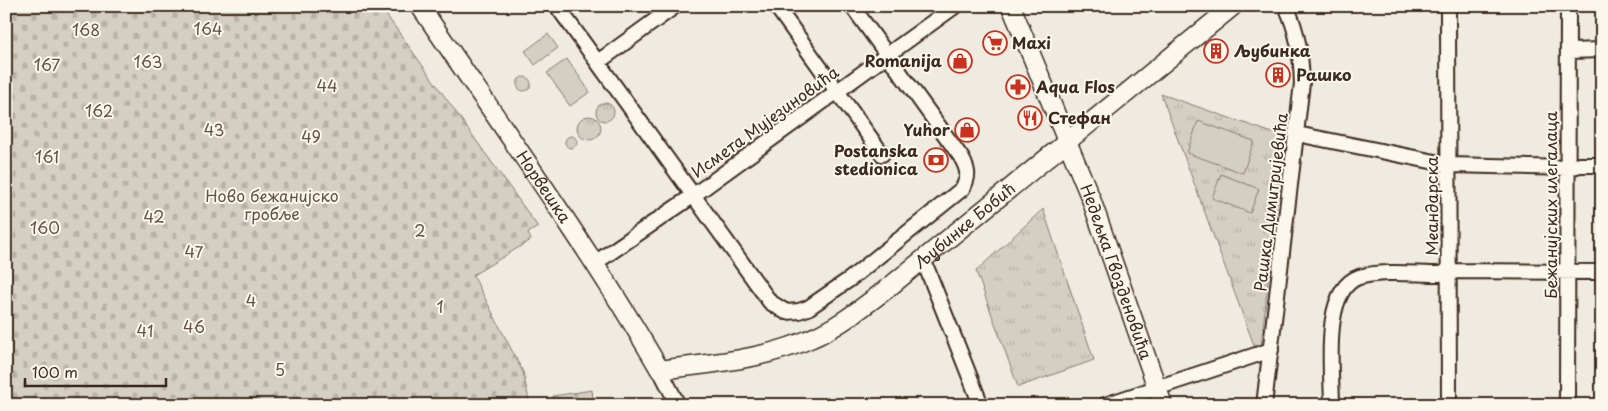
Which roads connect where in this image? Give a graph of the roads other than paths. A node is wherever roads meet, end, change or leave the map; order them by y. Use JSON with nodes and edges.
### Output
{"nodes":[{"id":1,"x":420,"y":6,"type":"edge"},
{"id":2,"x":557,"y":6,"type":"edge"},
{"id":3,"x":675,"y":6,"type":"edge"},
{"id":4,"x":776,"y":6,"type":"edge"},
{"id":5,"x":852,"y":6,"type":"edge"},
{"id":6,"x":955,"y":6,"type":"edge"},
{"id":7,"x":1011,"y":6,"type":"edge"},
{"id":8,"x":1233,"y":6,"type":"edge"},
{"id":9,"x":1286,"y":6,"type":"edge"},
{"id":10,"x":1448,"y":6,"type":"edge"},
{"id":11,"x":1568,"y":6,"type":"edge"},
{"id":12,"x":1569,"y":50,"type":"junction"},
{"id":13,"x":1602,"y":50,"type":"edge"},
{"id":14,"x":888,"y":54,"type":"junction"},
{"id":15,"x":598,"y":62,"type":"junction"},
{"id":16,"x":837,"y":91,"type":"junction"},
{"id":17,"x":1297,"y":134,"type":"junction"},
{"id":18,"x":1068,"y":140,"type":"junction"},
{"id":19,"x":882,"y":154,"type":"dead end"},
{"id":20,"x":1450,"y":165,"type":"junction"},
{"id":21,"x":1602,"y":165,"type":"edge"},
{"id":22,"x":1569,"y":168,"type":"junction"},
{"id":23,"x":694,"y":195,"type":"junction"},
{"id":24,"x":923,"y":259,"type":"junction"},
{"id":25,"x":595,"y":263,"type":"junction"},
{"id":26,"x":1450,"y":271,"type":"junction"},
{"id":27,"x":1569,"y":272,"type":"junction"},
{"id":28,"x":1602,"y":272,"type":"edge"},
{"id":29,"x":1271,"y":350,"type":"junction"},
{"id":30,"x":660,"y":370,"type":"junction"},
{"id":31,"x":1158,"y":387,"type":"junction"},
{"id":32,"x":678,"y":405,"type":"edge"},
{"id":33,"x":981,"y":405,"type":"edge"},
{"id":34,"x":1105,"y":405,"type":"edge"},
{"id":35,"x":1163,"y":405,"type":"edge"},
{"id":36,"x":1264,"y":405,"type":"edge"},
{"id":37,"x":1332,"y":405,"type":"edge"},
{"id":38,"x":1449,"y":405,"type":"edge"},
{"id":39,"x":1567,"y":405,"type":"edge"}],
"edges":[{"from":1,"to":25,"type":"main road","name":"Норвешка"},
{"from":2,"to":15,"type":"street"},
{"from":3,"to":15,"type":"street"},
{"from":4,"to":16,"type":"street"},
{"from":5,"to":14,"type":"street"},
{"from":6,"to":14,"type":"street","name":"Исмета Мујезиновића"},
{"from":7,"to":18,"type":"main road","name":"Недељка Гвозденовића"},
{"from":8,"to":18,"type":"main road","name":"Љубинке Бобић"},
{"from":9,"to":17,"type":"street","name":"Рашка Димитријевића"},
{"from":10,"to":20,"type":"street","name":"Меандарска"},
{"from":11,"to":12,"type":"street","name":"Бежанијских илегалаца"},
{"from":12,"to":13,"type":"street"},
{"from":12,"to":22,"type":"street","name":"Бежанијских илегалаца"},
{"from":14,"to":16,"type":"street","name":"Исмета Мујезиновића"},
{"from":14,"to":23,"type":"street"},
{"from":15,"to":23,"type":"street"},
{"from":16,"to":19,"type":"street"},
{"from":16,"to":23,"type":"street","name":"Исмета Мујезиновића"},
{"from":17,"to":20,"type":"street"},
{"from":17,"to":29,"type":"street","name":"Рашка Димитријевића"},
{"from":18,"to":24,"type":"main road","name":"Љубинке Бобић"},
{"from":18,"to":31,"type":"main road","name":"Недељка Гвозденовића"},
{"from":20,"to":22,"type":"street"},
{"from":20,"to":26,"type":"street","name":"Меандарска"},
{"from":21,"to":22,"type":"street"},
{"from":22,"to":27,"type":"street","name":"Бежанијских илегалаца"},
{"from":23,"to":25,"type":"street","name":"Исмета Мујезиновића"},
{"from":24,"to":30,"type":"main road","name":"Љубинке Бобић"},
{"from":24,"to":33,"type":"street"},
{"from":25,"to":30,"type":"main road","name":"Норвешка"},
{"from":26,"to":27,"type":"street"},
{"from":26,"to":37,"type":"street"},
{"from":26,"to":38,"type":"street","name":"Меандарска"},
{"from":27,"to":28,"type":"street"},
{"from":27,"to":39,"type":"street","name":"Бежанијских илегалаца"},
{"from":29,"to":31,"type":"street"},
{"from":29,"to":36,"type":"street","name":"Рашка Димитријевића"},
{"from":30,"to":32,"type":"street"},
{"from":31,"to":34,"type":"street"},
{"from":31,"to":35,"type":"main road","name":"Недељка Гвозденовића"}]}
